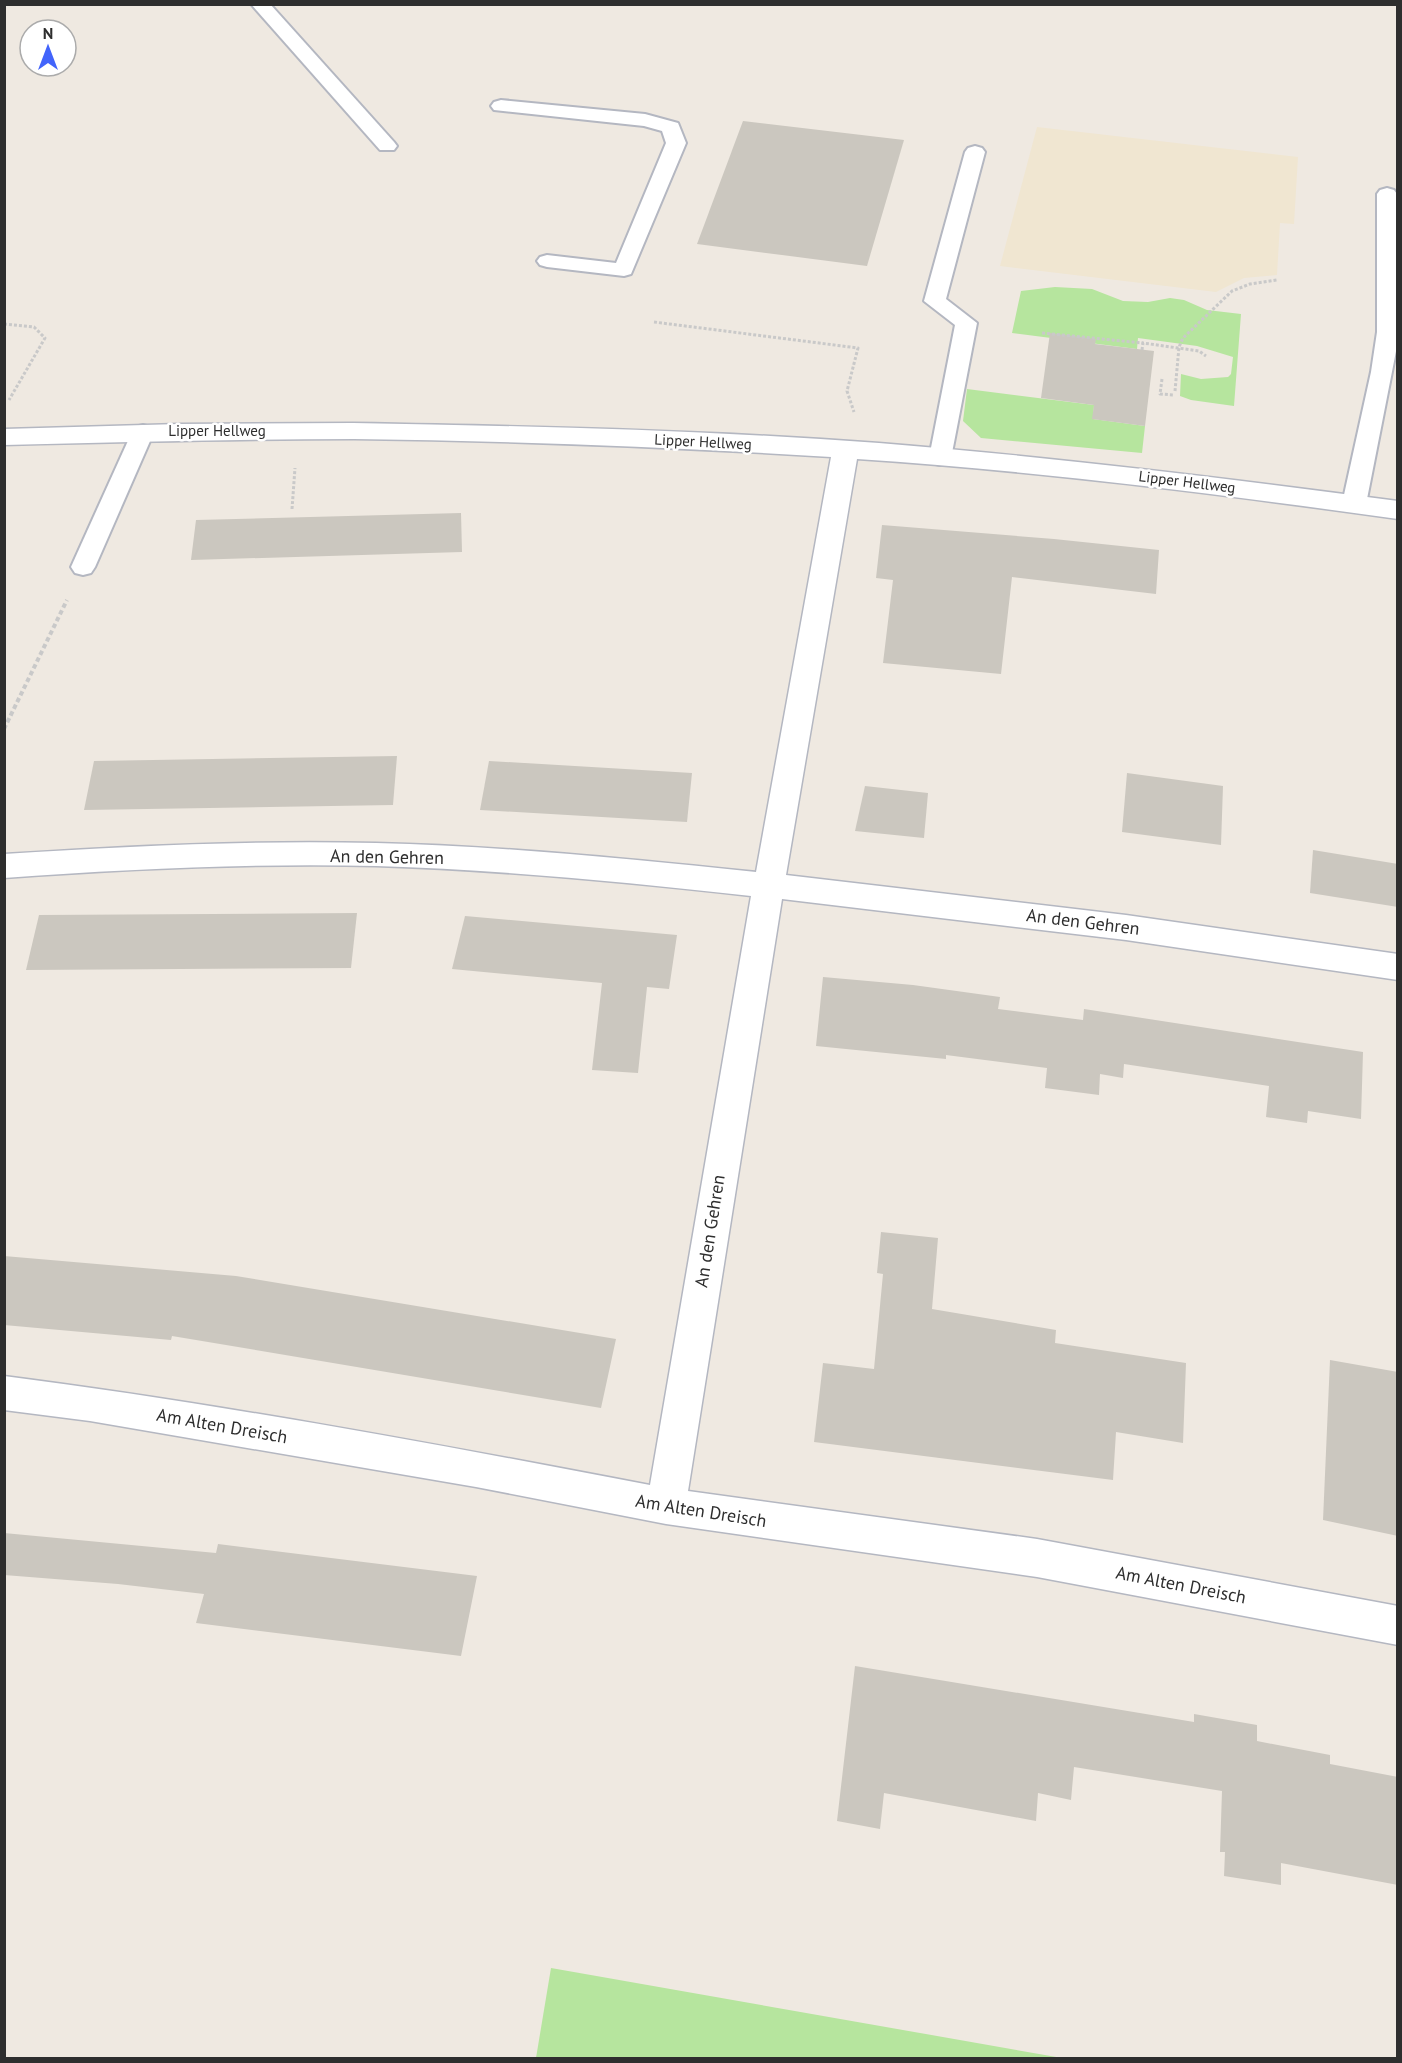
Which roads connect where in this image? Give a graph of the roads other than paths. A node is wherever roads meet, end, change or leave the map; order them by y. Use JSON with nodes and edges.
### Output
{"nodes":[{"id":1,"x":260,"y":4,"type":"edge"},
{"id":2,"x":501,"y":106,"type":"dead end"},
{"id":3,"x":387,"y":146,"type":"dead end"},
{"id":4,"x":975,"y":152,"type":"dead end"},
{"id":5,"x":1388,"y":194,"type":"dead end"},
{"id":6,"x":547,"y":261,"type":"dead end"},
{"id":7,"x":143,"y":432,"type":"junction"},
{"id":8,"x":4,"y":437,"type":"edge"},
{"id":9,"x":859,"y":452,"type":"junction"},
{"id":10,"x":940,"y":458,"type":"junction"},
{"id":11,"x":1354,"y":504,"type":"junction"},
{"id":12,"x":1398,"y":510,"type":"edge"},
{"id":13,"x":83,"y":567,"type":"road end"},
{"id":14,"x":4,"y":866,"type":"edge"},
{"id":15,"x":768,"y":886,"type":"junction"},
{"id":16,"x":1398,"y":967,"type":"edge"},
{"id":17,"x":4,"y":1393,"type":"edge"},
{"id":18,"x":666,"y":1506,"type":"junction"},
{"id":19,"x":1398,"y":1626,"type":"edge"}],
"edges":[{"from":1,"to":3,"type":"lane"},
{"from":2,"to":6,"type":"lane"},
{"from":4,"to":10,"type":"lane"},
{"from":5,"to":11,"type":"lane"},
{"from":7,"to":8,"type":"street","name":"Lipper Hellweg"},
{"from":7,"to":9,"type":"street","name":"Lipper Hellweg"},
{"from":7,"to":13,"type":"lane"},
{"from":9,"to":10,"type":"street","name":"Lipper Hellweg"},
{"from":9,"to":15,"type":"street","name":"An den Gehren"},
{"from":10,"to":11,"type":"street","name":"Lipper Hellweg"},
{"from":11,"to":12,"type":"street","name":"Lipper Hellweg"},
{"from":14,"to":15,"type":"street","name":"An den Gehren"},
{"from":15,"to":16,"type":"street","name":"An den Gehren"},
{"from":15,"to":18,"type":"street","name":"An den Gehren"},
{"from":17,"to":18,"type":"street","name":"Am Alten Dreisch"},
{"from":18,"to":19,"type":"street","name":"Am Alten Dreisch"}]}
